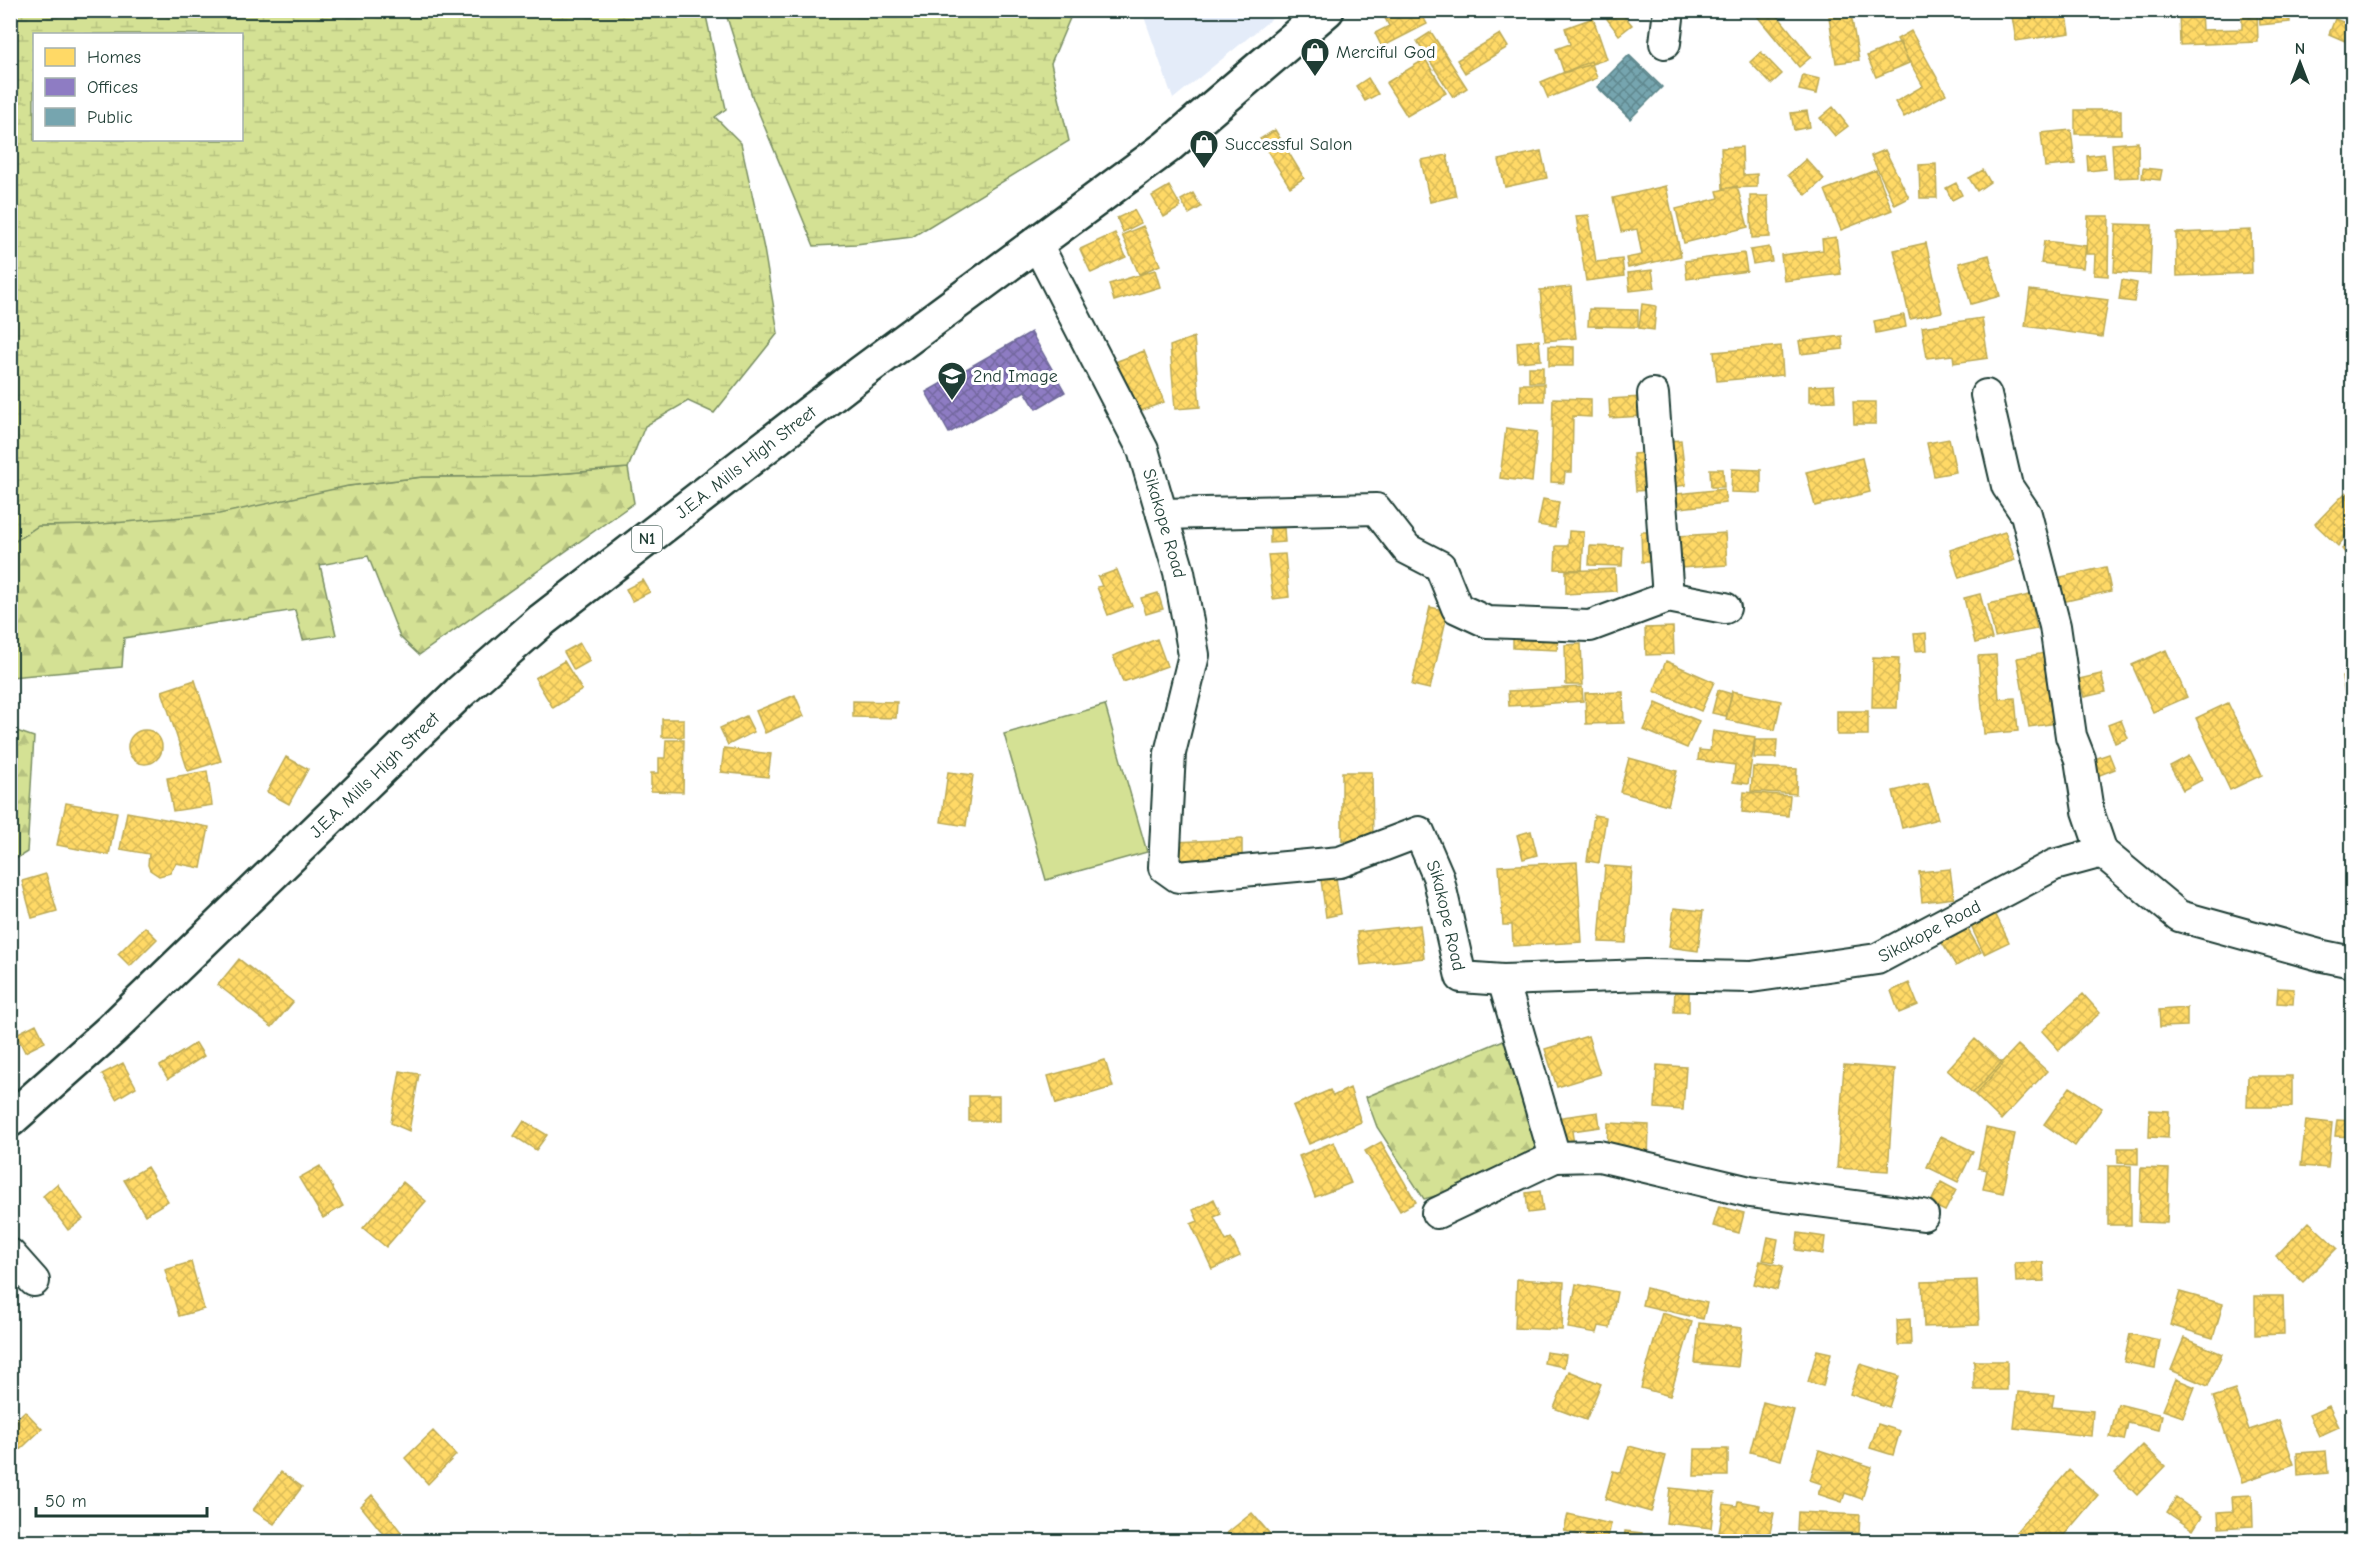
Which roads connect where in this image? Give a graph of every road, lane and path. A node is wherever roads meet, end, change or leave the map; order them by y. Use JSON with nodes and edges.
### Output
{"nodes":[{"id":1,"x":1327,"y":10,"type":"edge"},
{"id":2,"x":1669,"y":10,"type":"edge"},
{"id":3,"x":1665,"y":43,"type":"dead end"},
{"id":4,"x":1037,"y":244,"type":"junction"},
{"id":5,"x":1653,"y":394,"type":"dead end"},
{"id":6,"x":1986,"y":395,"type":"dead end"},
{"id":7,"x":1162,"y":514,"type":"junction"},
{"id":8,"x":1668,"y":597,"type":"junction"},
{"id":9,"x":1725,"y":608,"type":"dead end"},
{"id":10,"x":2102,"y":852,"type":"junction"},
{"id":11,"x":2352,"y":962,"type":"edge"},
{"id":12,"x":1503,"y":980,"type":"junction"},
{"id":13,"x":10,"y":1120,"type":"edge"},
{"id":14,"x":1555,"y":1157,"type":"junction"},
{"id":15,"x":1437,"y":1213,"type":"dead end"},
{"id":16,"x":1923,"y":1215,"type":"dead end"},
{"id":17,"x":10,"y":1254,"type":"edge"},
{"id":18,"x":34,"y":1281,"type":"dead end"}],
"edges":[{"from":1,"to":4,"type":"highway","name":"J.E.A. Mills High Street","number":"N1"},
{"from":2,"to":3,"type":"street"},
{"from":4,"to":7,"type":"street","name":"Sikakope Road"},
{"from":4,"to":13,"type":"highway","name":"J.E.A. Mills High Street","number":"N1"},
{"from":5,"to":8,"type":"street"},
{"from":6,"to":10,"type":"street"},
{"from":7,"to":8,"type":"street"},
{"from":7,"to":12,"type":"street","name":"Sikakope Road"},
{"from":8,"to":9,"type":"street"},
{"from":10,"to":11,"type":"street"},
{"from":10,"to":12,"type":"street","name":"Sikakope Road"},
{"from":12,"to":14,"type":"street"},
{"from":14,"to":15,"type":"street"},
{"from":14,"to":16,"type":"street"},
{"from":17,"to":18,"type":"street"}]}
